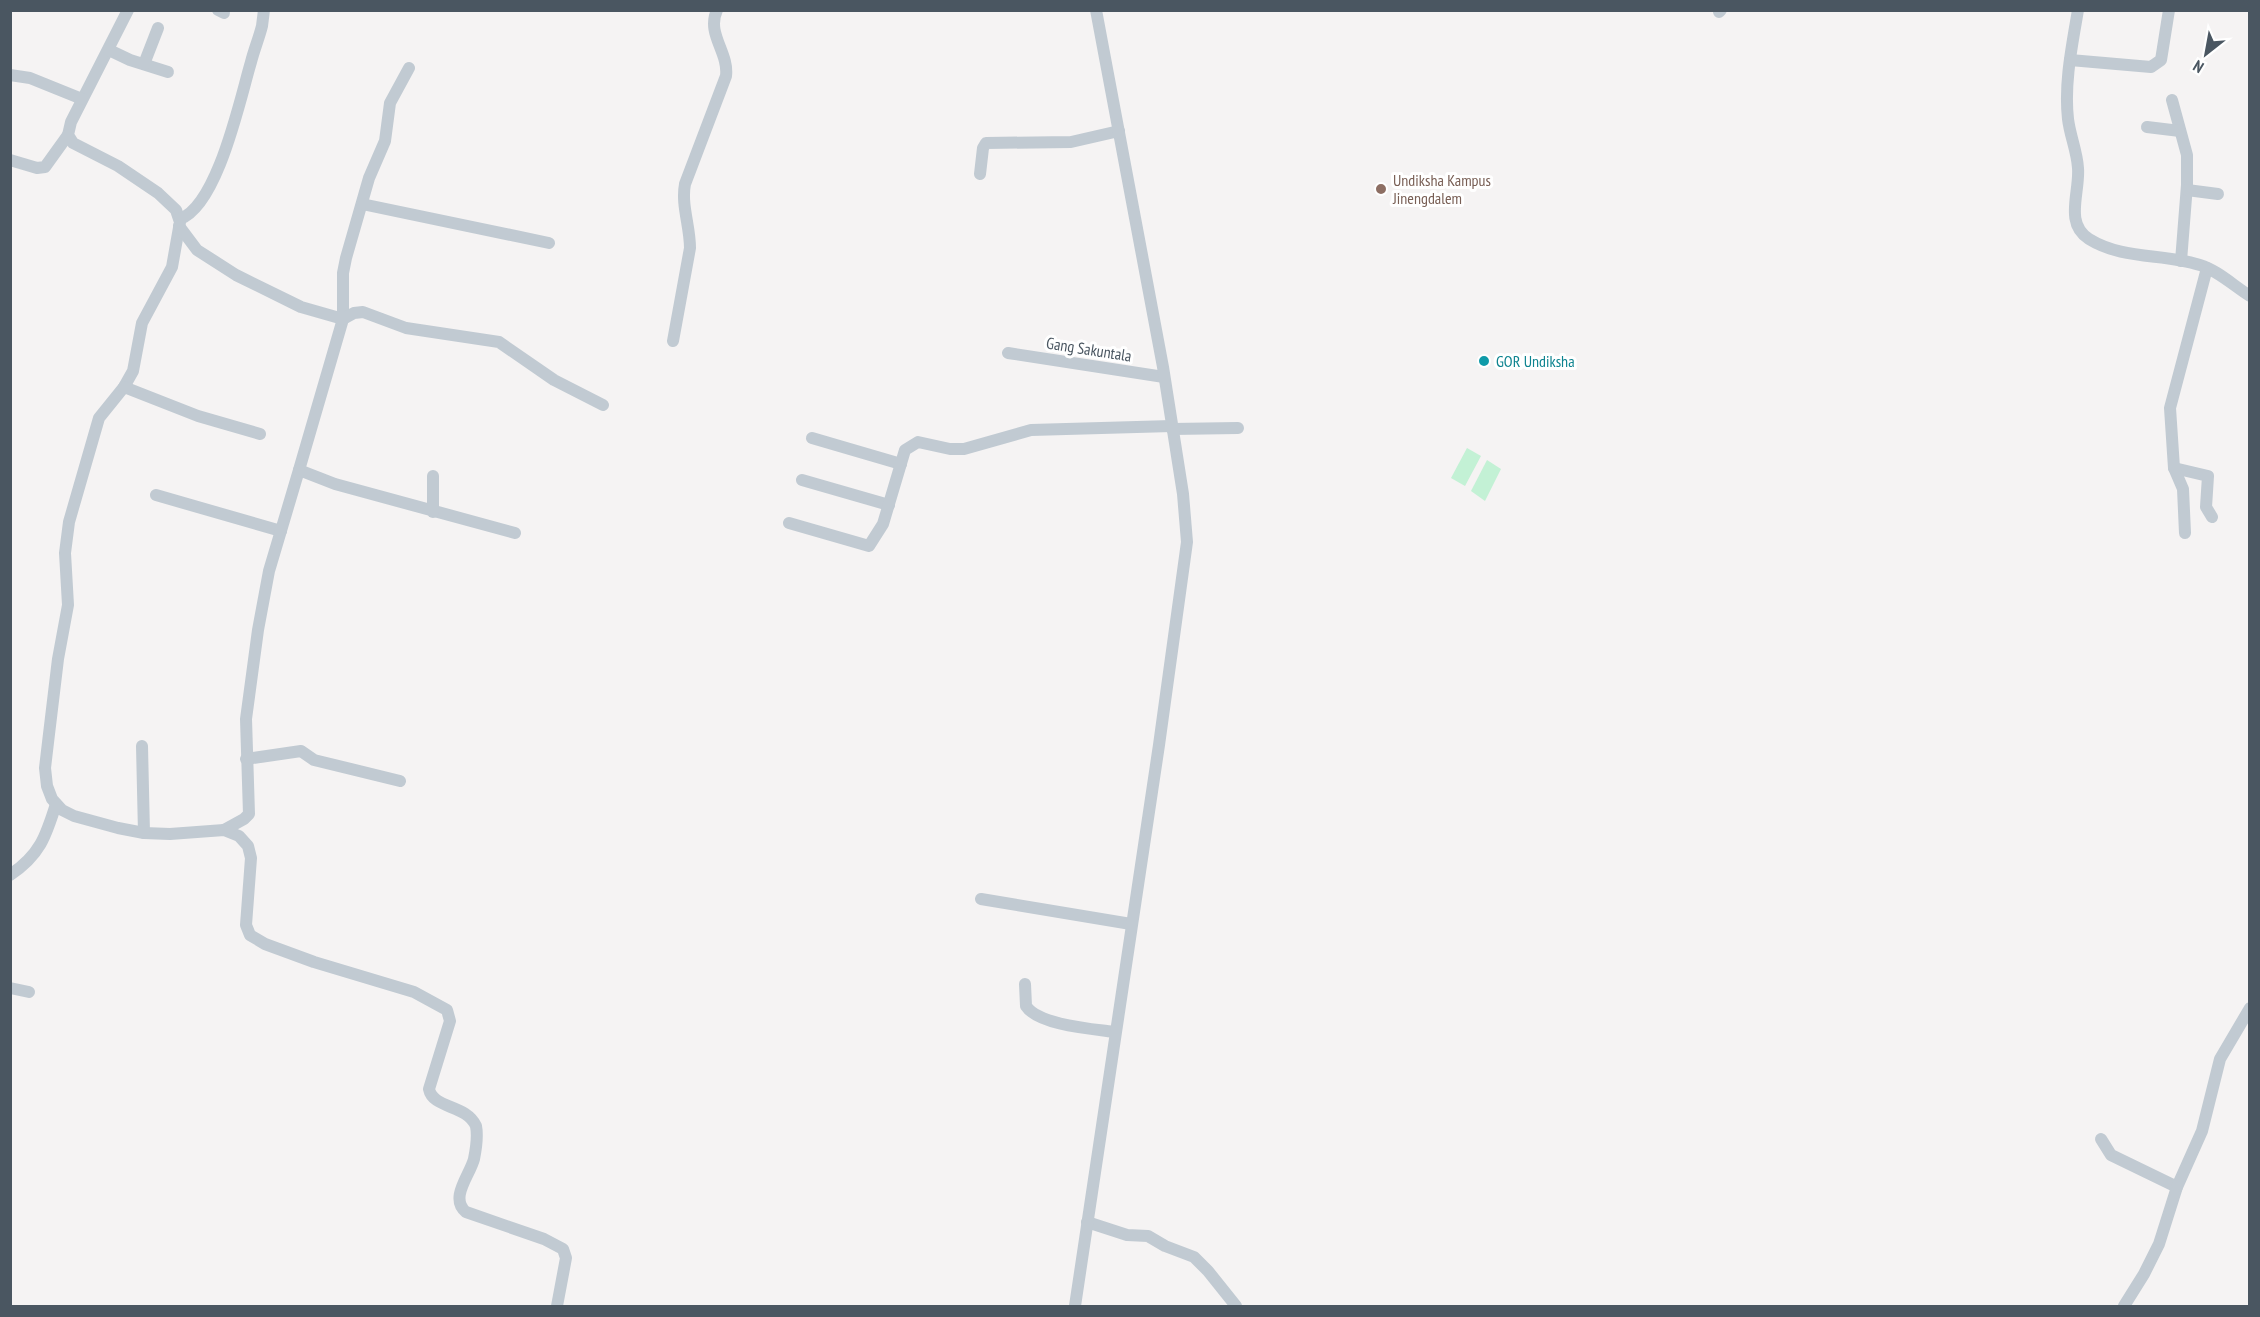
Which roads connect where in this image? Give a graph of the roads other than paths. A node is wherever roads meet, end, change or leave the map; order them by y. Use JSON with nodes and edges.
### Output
{"nodes":[{"id":1,"x":128,"y":10,"type":"edge"},
{"id":2,"x":264,"y":10,"type":"edge"},
{"id":3,"x":717,"y":10,"type":"edge"},
{"id":4,"x":1096,"y":10,"type":"edge"},
{"id":5,"x":2078,"y":10,"type":"edge"},
{"id":6,"x":2169,"y":10,"type":"edge"},
{"id":7,"x":158,"y":28,"type":"dead end"},
{"id":8,"x":109,"y":50,"type":"junction"},
{"id":9,"x":2070,"y":60,"type":"junction"},
{"id":10,"x":144,"y":64,"type":"junction"},
{"id":11,"x":409,"y":68,"type":"dead end"},
{"id":12,"x":168,"y":72,"type":"dead end"},
{"id":13,"x":10,"y":75,"type":"edge"},
{"id":14,"x":82,"y":99,"type":"junction"},
{"id":15,"x":2172,"y":100,"type":"dead end"},
{"id":16,"x":2147,"y":127,"type":"dead end"},
{"id":17,"x":1119,"y":131,"type":"junction"},
{"id":18,"x":2180,"y":131,"type":"junction"},
{"id":19,"x":68,"y":135,"type":"junction"},
{"id":20,"x":10,"y":160,"type":"edge"},
{"id":21,"x":980,"y":174,"type":"dead end"},
{"id":22,"x":2187,"y":190,"type":"junction"},
{"id":23,"x":2218,"y":194,"type":"dead end"},
{"id":24,"x":362,"y":204,"type":"junction"},
{"id":25,"x":179,"y":223,"type":"junction"},
{"id":26,"x":549,"y":243,"type":"dead end"},
{"id":27,"x":2181,"y":261,"type":"junction"},
{"id":28,"x":2207,"y":268,"type":"junction"},
{"id":29,"x":2250,"y":296,"type":"edge"},
{"id":30,"x":343,"y":319,"type":"junction"},
{"id":31,"x":673,"y":341,"type":"dead end"},
{"id":32,"x":1008,"y":353,"type":"dead end"},
{"id":33,"x":1164,"y":377,"type":"junction"},
{"id":34,"x":124,"y":387,"type":"junction"},
{"id":35,"x":603,"y":405,"type":"dead end"},
{"id":36,"x":1172,"y":428,"type":"junction"},
{"id":37,"x":1238,"y":428,"type":"dead end"},
{"id":38,"x":260,"y":434,"type":"dead end"},
{"id":39,"x":812,"y":438,"type":"dead end"},
{"id":40,"x":901,"y":464,"type":"junction"},
{"id":41,"x":2174,"y":468,"type":"junction"},
{"id":42,"x":299,"y":470,"type":"junction"},
{"id":43,"x":433,"y":476,"type":"dead end"},
{"id":44,"x":802,"y":480,"type":"dead end"},
{"id":45,"x":156,"y":495,"type":"dead end"},
{"id":46,"x":889,"y":505,"type":"junction"},
{"id":47,"x":433,"y":512,"type":"junction"},
{"id":48,"x":2212,"y":517,"type":"dead end"},
{"id":49,"x":789,"y":523,"type":"dead end"},
{"id":50,"x":281,"y":531,"type":"junction"},
{"id":51,"x":515,"y":533,"type":"dead end"},
{"id":52,"x":2185,"y":533,"type":"dead end"},
{"id":53,"x":142,"y":746,"type":"dead end"},
{"id":54,"x":246,"y":759,"type":"junction"},
{"id":55,"x":400,"y":781,"type":"dead end"},
{"id":56,"x":56,"y":804,"type":"junction"},
{"id":57,"x":224,"y":830,"type":"junction"},
{"id":58,"x":144,"y":833,"type":"junction"},
{"id":59,"x":10,"y":874,"type":"edge"},
{"id":60,"x":981,"y":899,"type":"dead end"},
{"id":61,"x":1131,"y":924,"type":"junction"},
{"id":62,"x":1025,"y":984,"type":"dead end"},
{"id":63,"x":10,"y":988,"type":"edge"},
{"id":64,"x":29,"y":992,"type":"dead end"},
{"id":65,"x":2250,"y":1008,"type":"edge"},
{"id":66,"x":1115,"y":1032,"type":"junction"},
{"id":67,"x":2101,"y":1139,"type":"dead end"},
{"id":68,"x":2177,"y":1187,"type":"junction"},
{"id":69,"x":1087,"y":1222,"type":"junction"},
{"id":70,"x":557,"y":1306,"type":"edge"},
{"id":71,"x":1075,"y":1306,"type":"edge"},
{"id":72,"x":1236,"y":1306,"type":"edge"},
{"id":73,"x":2124,"y":1306,"type":"edge"}],
"edges":[{"from":1,"to":8,"type":"street"},
{"from":2,"to":25,"type":"street"},
{"from":3,"to":31,"type":"street"},
{"from":4,"to":17,"type":"street"},
{"from":5,"to":9,"type":"street"},
{"from":6,"to":9,"type":"street"},
{"from":7,"to":10,"type":"street"},
{"from":8,"to":10,"type":"street"},
{"from":8,"to":14,"type":"street"},
{"from":9,"to":27,"type":"street"},
{"from":10,"to":12,"type":"street"},
{"from":11,"to":24,"type":"street"},
{"from":13,"to":14,"type":"street"},
{"from":14,"to":19,"type":"street"},
{"from":15,"to":18,"type":"street"},
{"from":16,"to":18,"type":"street"},
{"from":17,"to":21,"type":"street"},
{"from":17,"to":33,"type":"street"},
{"from":18,"to":22,"type":"street"},
{"from":19,"to":20,"type":"street"},
{"from":19,"to":25,"type":"street"},
{"from":22,"to":23,"type":"street"},
{"from":22,"to":27,"type":"street"},
{"from":24,"to":26,"type":"street"},
{"from":24,"to":30,"type":"street"},
{"from":25,"to":30,"type":"street"},
{"from":25,"to":34,"type":"street"},
{"from":27,"to":28,"type":"street"},
{"from":28,"to":29,"type":"street"},
{"from":28,"to":41,"type":"street"},
{"from":30,"to":35,"type":"street"},
{"from":30,"to":42,"type":"street"},
{"from":32,"to":33,"type":"street","name":"Gang Sakuntala"},
{"from":33,"to":36,"type":"street"},
{"from":34,"to":38,"type":"street"},
{"from":34,"to":56,"type":"street"},
{"from":36,"to":37,"type":"street"},
{"from":36,"to":40,"type":"street"},
{"from":36,"to":61,"type":"street"},
{"from":39,"to":40,"type":"street"},
{"from":40,"to":46,"type":"street"},
{"from":41,"to":48,"type":"street"},
{"from":41,"to":52,"type":"street"},
{"from":42,"to":47,"type":"street"},
{"from":42,"to":50,"type":"street"},
{"from":43,"to":47,"type":"street"},
{"from":44,"to":46,"type":"street"},
{"from":45,"to":50,"type":"street"},
{"from":46,"to":49,"type":"street"},
{"from":47,"to":51,"type":"street"},
{"from":50,"to":54,"type":"street"},
{"from":53,"to":58,"type":"street"},
{"from":54,"to":55,"type":"street"},
{"from":54,"to":57,"type":"street"},
{"from":56,"to":58,"type":"street"},
{"from":56,"to":59,"type":"street"},
{"from":57,"to":58,"type":"street"},
{"from":57,"to":70,"type":"street"},
{"from":60,"to":61,"type":"street"},
{"from":61,"to":66,"type":"street"},
{"from":62,"to":66,"type":"street"},
{"from":63,"to":64,"type":"street"},
{"from":65,"to":68,"type":"street"},
{"from":66,"to":69,"type":"street"},
{"from":67,"to":68,"type":"street"},
{"from":68,"to":73,"type":"street"},
{"from":69,"to":71,"type":"street"},
{"from":69,"to":72,"type":"street"}]}
